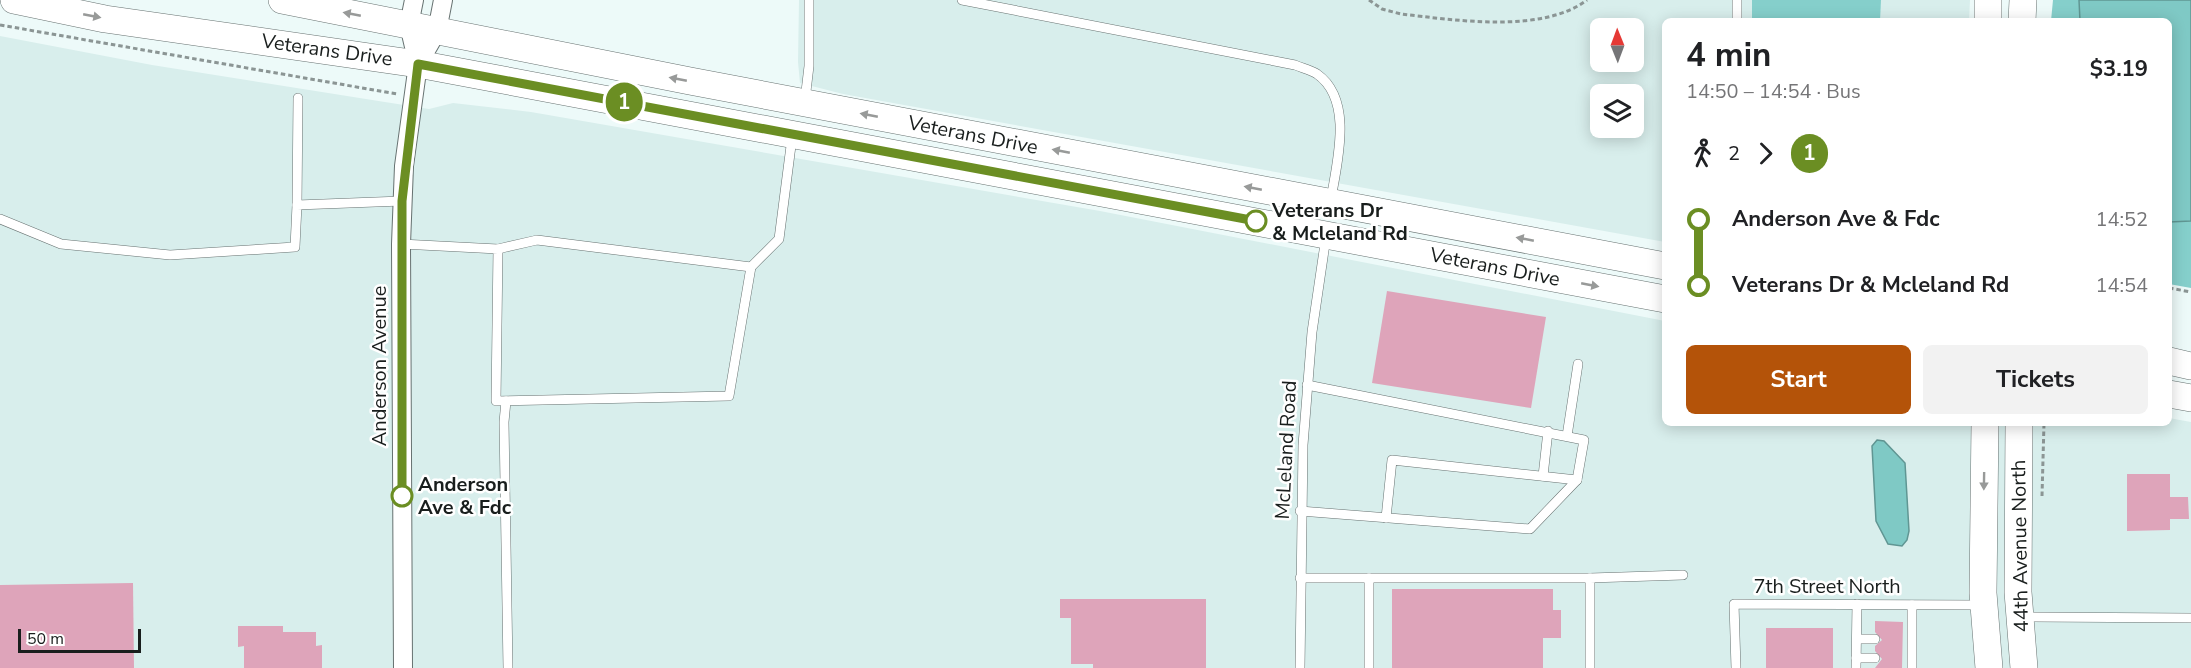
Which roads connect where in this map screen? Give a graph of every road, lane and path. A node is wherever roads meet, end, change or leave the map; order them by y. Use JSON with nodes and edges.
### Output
{"nodes":[{"id":1,"x":14,"y":0,"type":"edge"},
{"id":2,"x":282,"y":0,"type":"edge"},
{"id":3,"x":443,"y":0,"type":"edge"},
{"id":4,"x":809,"y":0,"type":"edge"},
{"id":5,"x":962,"y":0,"type":"edge"},
{"id":6,"x":1369,"y":0,"type":"edge"},
{"id":7,"x":1587,"y":0,"type":"edge"},
{"id":8,"x":1737,"y":0,"type":"edge"},
{"id":9,"x":1988,"y":0,"type":"edge"},
{"id":10,"x":2022,"y":0,"type":"edge"},
{"id":11,"x":412,"y":13,"type":"edge"},
{"id":12,"x":1737,"y":18,"type":"edge"},
{"id":13,"x":1988,"y":18,"type":"edge"},
{"id":14,"x":2022,"y":18,"type":"edge"},
{"id":15,"x":0,"y":26,"type":"edge"},
{"id":16,"x":437,"y":31,"type":"junction"},
{"id":17,"x":418,"y":64,"type":"junction"},
{"id":18,"x":414,"y":96,"type":"junction"},
{"id":19,"x":298,"y":98,"type":"dead end"},
{"id":20,"x":805,"y":103,"type":"junction"},
{"id":21,"x":792,"y":133,"type":"junction"},
{"id":22,"x":402,"y":201,"type":"junction"},
{"id":23,"x":1331,"y":203,"type":"junction"},
{"id":24,"x":297,"y":205,"type":"junction"},
{"id":25,"x":0,"y":219,"type":"edge"},
{"id":26,"x":1326,"y":235,"type":"junction"},
{"id":27,"x":400,"y":244,"type":"junction"},
{"id":28,"x":498,"y":249,"type":"junction"},
{"id":29,"x":1662,"y":265,"type":"edge"},
{"id":30,"x":751,"y":267,"type":"junction"},
{"id":31,"x":2172,"y":289,"type":"edge"},
{"id":32,"x":2191,"y":292,"type":"edge"},
{"id":33,"x":1662,"y":298,"type":"edge"},
{"id":34,"x":2172,"y":362,"type":"edge"},
{"id":35,"x":1578,"y":364,"type":"dead end"},
{"id":36,"x":2191,"y":366,"type":"edge"},
{"id":37,"x":1307,"y":386,"type":"junction"},
{"id":38,"x":2172,"y":395,"type":"edge"},
{"id":39,"x":2191,"y":398,"type":"edge"},
{"id":40,"x":506,"y":400,"type":"junction"},
{"id":41,"x":1984,"y":426,"type":"edge"},
{"id":42,"x":2019,"y":426,"type":"edge"},
{"id":43,"x":2044,"y":426,"type":"edge"},
{"id":44,"x":1548,"y":431,"type":"junction"},
{"id":45,"x":1567,"y":436,"type":"junction"},
{"id":46,"x":1544,"y":476,"type":"junction"},
{"id":47,"x":1577,"y":480,"type":"junction"},
{"id":48,"x":2042,"y":497,"type":"dead end"},
{"id":49,"x":1300,"y":511,"type":"junction"},
{"id":50,"x":1386,"y":518,"type":"junction"},
{"id":51,"x":1683,"y":575,"type":"dead end"},
{"id":52,"x":1300,"y":578,"type":"junction"},
{"id":53,"x":1369,"y":578,"type":"junction"},
{"id":54,"x":1590,"y":579,"type":"junction"},
{"id":55,"x":1857,"y":604,"type":"junction"},
{"id":56,"x":1912,"y":604,"type":"junction"},
{"id":57,"x":1984,"y":605,"type":"junction"},
{"id":58,"x":2019,"y":617,"type":"junction"},
{"id":59,"x":2191,"y":618,"type":"edge"},
{"id":60,"x":1857,"y":639,"type":"junction"},
{"id":61,"x":1875,"y":639,"type":"dead end"},
{"id":62,"x":1875,"y":658,"type":"dead end"},
{"id":63,"x":1909,"y":662,"type":"edge"},
{"id":64,"x":1856,"y":663,"type":"edge"},
{"id":65,"x":403,"y":668,"type":"edge"},
{"id":66,"x":508,"y":668,"type":"edge"},
{"id":67,"x":1300,"y":668,"type":"edge"},
{"id":68,"x":1369,"y":668,"type":"edge"},
{"id":69,"x":1590,"y":668,"type":"edge"},
{"id":70,"x":1736,"y":668,"type":"edge"},
{"id":71,"x":1989,"y":668,"type":"edge"},
{"id":72,"x":2024,"y":668,"type":"edge"}],
"edges":[{"from":1,"to":17,"type":"main road","name":"Veterans Drive","one_way":true},
{"from":11,"to":2,"type":"main road","name":"Veterans Drive","one_way":true},
{"from":3,"to":16,"type":"street","name":"Anderson Avenue"},
{"from":4,"to":20,"type":"lane"},
{"from":5,"to":23,"type":"lane"},
{"from":6,"to":7,"type":"path"},
{"from":8,"to":12,"type":"lane"},
{"from":9,"to":13,"type":"main road"},
{"from":10,"to":14,"type":"main road"},
{"from":11,"to":16,"type":"main road","name":"Veterans Drive"},
{"from":11,"to":17,"type":"street","name":"Anderson Avenue"},
{"from":15,"to":18,"type":"path"},
{"from":16,"to":17,"type":"street","name":"Anderson Avenue"},
{"from":20,"to":16,"type":"main road","name":"Veterans Drive","one_way":true},
{"from":17,"to":18,"type":"street","name":"Anderson Avenue"},
{"from":17,"to":21,"type":"main road","name":"Veterans Drive"},
{"from":18,"to":22,"type":"street","name":"Anderson Avenue"},
{"from":19,"to":24,"type":"lane"},
{"from":23,"to":20,"type":"main road","name":"Veterans Drive","one_way":true},
{"from":21,"to":26,"type":"main road","name":"Veterans Drive"},
{"from":21,"to":30,"type":"lane"},
{"from":22,"to":24,"type":"lane"},
{"from":22,"to":27,"type":"street","name":"Anderson Avenue"},
{"from":23,"to":26,"type":"street"},
{"from":29,"to":23,"type":"main road","name":"Veterans Drive","one_way":true},
{"from":24,"to":25,"type":"lane"},
{"from":26,"to":33,"type":"main road","name":"Veterans Drive","one_way":true},
{"from":26,"to":37,"type":"lane","name":"McLeland Road"},
{"from":27,"to":28,"type":"lane"},
{"from":27,"to":65,"type":"street","name":"Anderson Avenue"},
{"from":28,"to":30,"type":"lane"},
{"from":28,"to":40,"type":"lane"},
{"from":30,"to":40,"type":"lane"},
{"from":31,"to":32,"type":"path"},
{"from":34,"to":36,"type":"main road"},
{"from":35,"to":45,"type":"lane"},
{"from":37,"to":44,"type":"lane"},
{"from":37,"to":49,"type":"lane","name":"McLeland Road"},
{"from":38,"to":39,"type":"main road"},
{"from":40,"to":66,"type":"lane"},
{"from":41,"to":57,"type":"main road","name":"44th Avenue North","one_way":true},
{"from":42,"to":58,"type":"main road","name":"44th Avenue North"},
{"from":43,"to":48,"type":"path"},
{"from":44,"to":45,"type":"lane"},
{"from":44,"to":46,"type":"lane"},
{"from":45,"to":47,"type":"lane"},
{"from":46,"to":47,"type":"lane"},
{"from":46,"to":50,"type":"lane"},
{"from":47,"to":50,"type":"lane"},
{"from":49,"to":50,"type":"lane"},
{"from":49,"to":52,"type":"lane","name":"McLeland Road"},
{"from":51,"to":54,"type":"lane"},
{"from":52,"to":53,"type":"lane"},
{"from":52,"to":67,"type":"lane","name":"McLeland Road"},
{"from":53,"to":54,"type":"lane"},
{"from":53,"to":68,"type":"lane"},
{"from":54,"to":69,"type":"lane"},
{"from":55,"to":56,"type":"lane","name":"7th Street North"},
{"from":55,"to":60,"type":"lane"},
{"from":55,"to":70,"type":"lane","name":"7th Street North"},
{"from":56,"to":57,"type":"lane","name":"7th Street North"},
{"from":56,"to":63,"type":"lane"},
{"from":57,"to":71,"type":"main road","name":"44th Avenue North"},
{"from":58,"to":59,"type":"lane"},
{"from":58,"to":72,"type":"main road","name":"44th Avenue North"},
{"from":60,"to":61,"type":"lane"},
{"from":60,"to":64,"type":"lane"},
{"from":62,"to":64,"type":"lane"}]}
